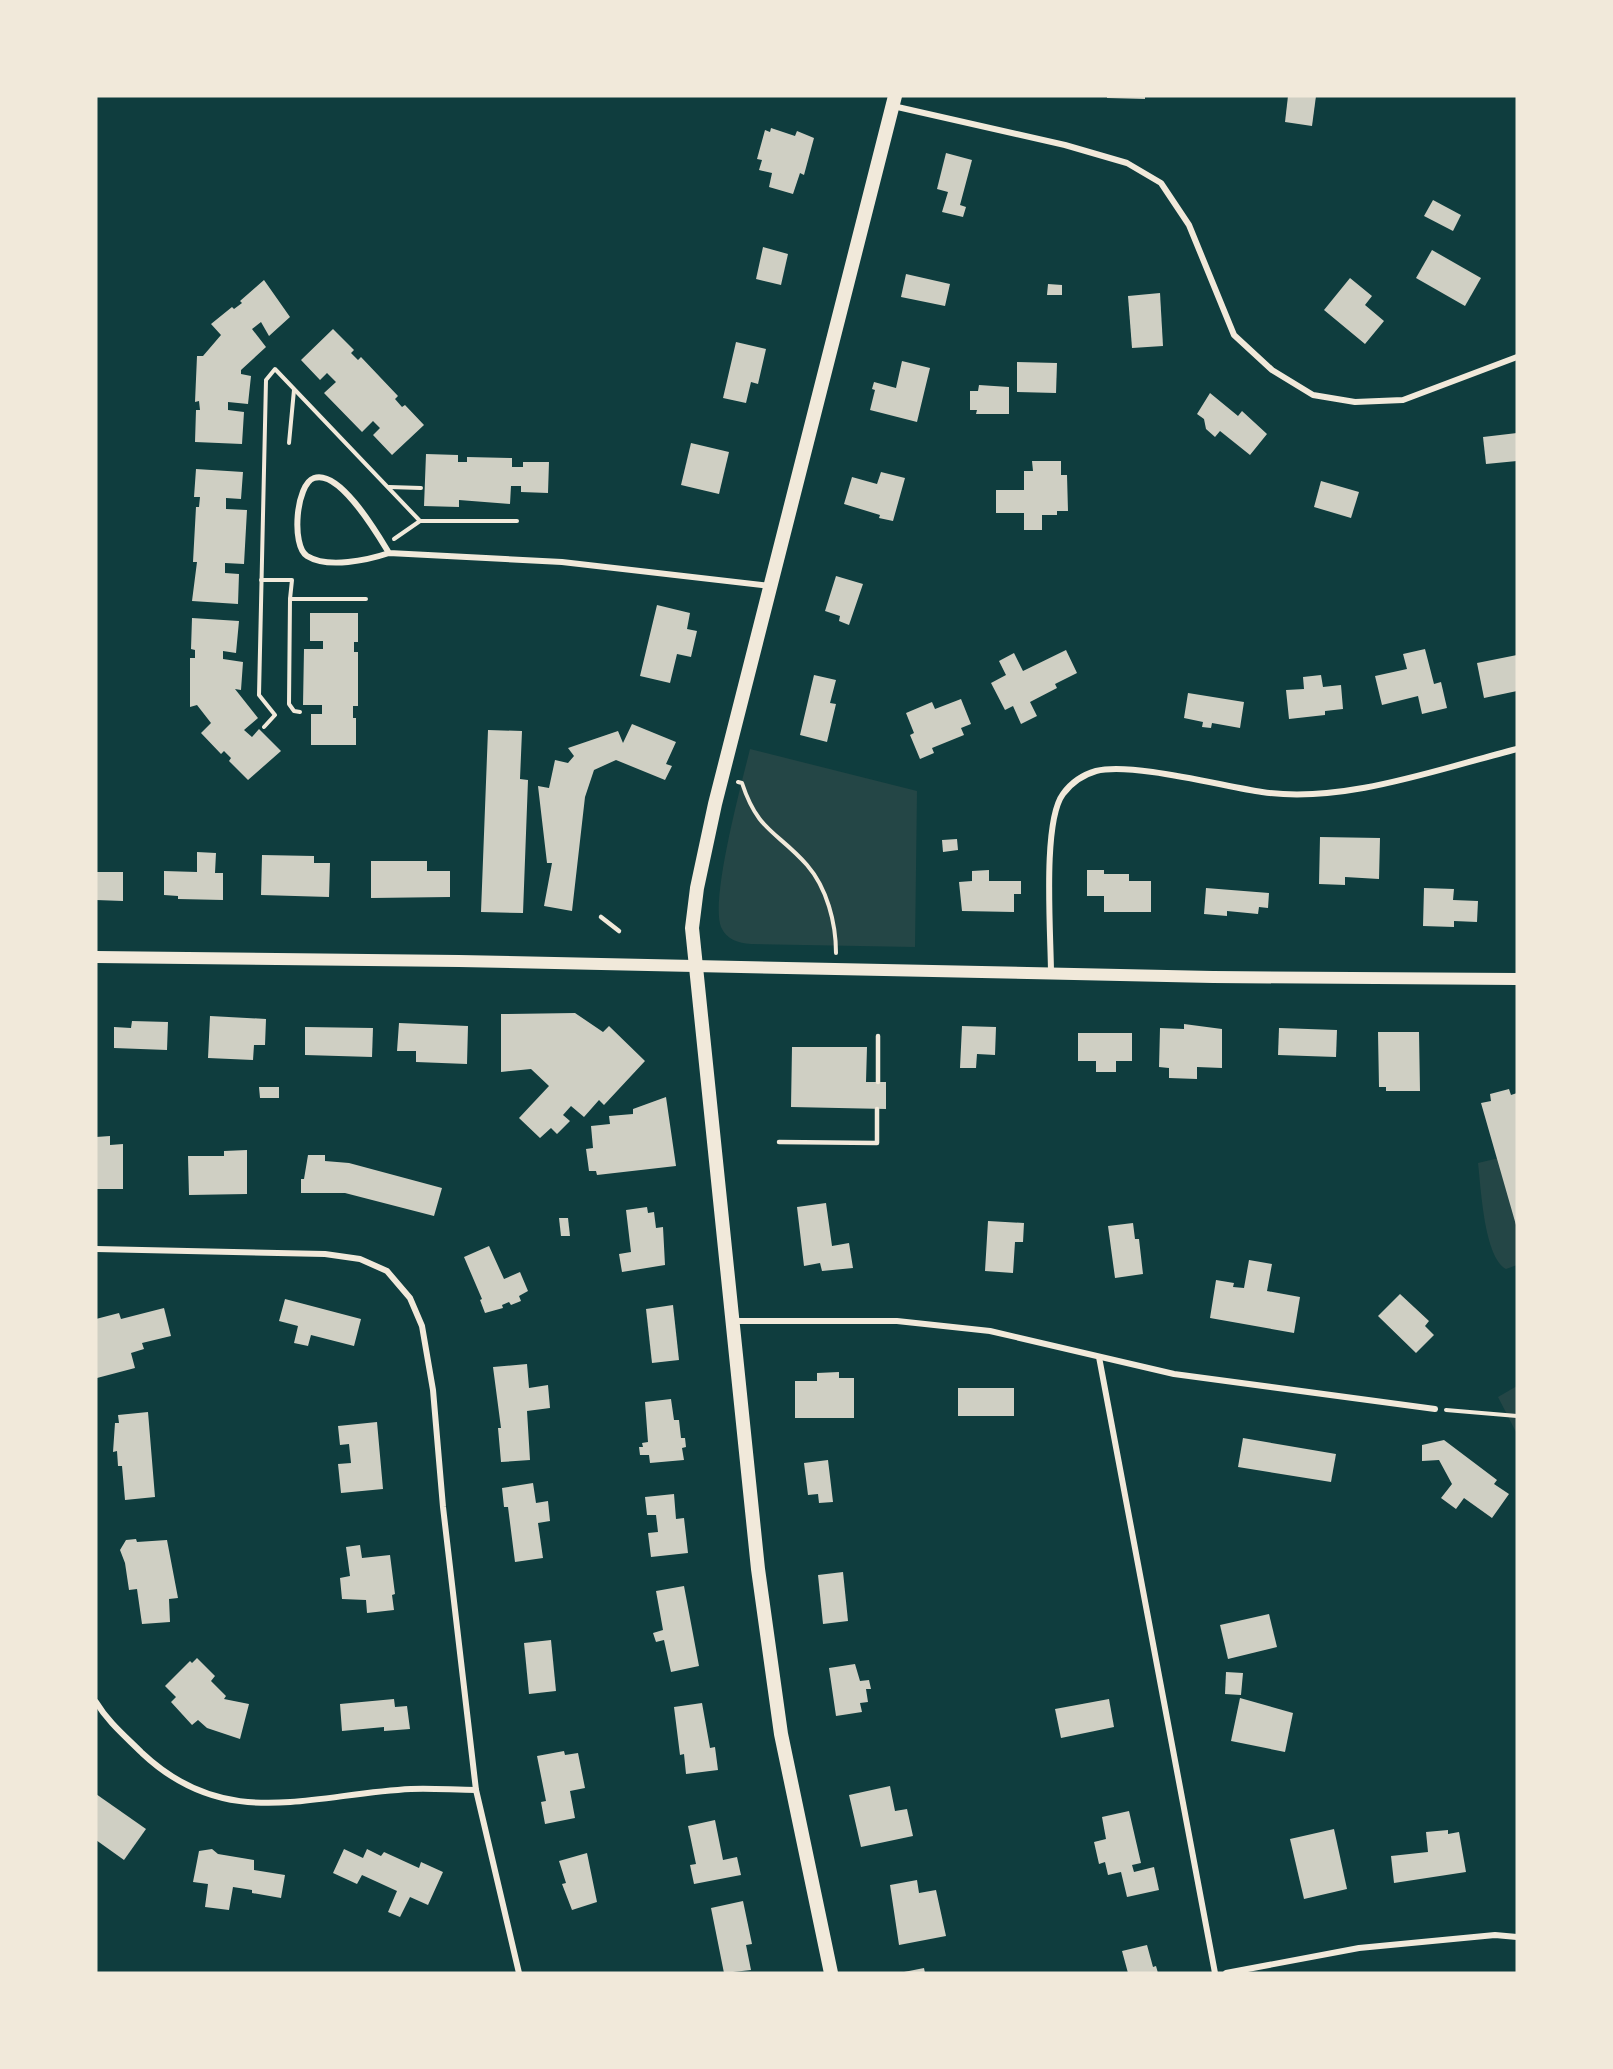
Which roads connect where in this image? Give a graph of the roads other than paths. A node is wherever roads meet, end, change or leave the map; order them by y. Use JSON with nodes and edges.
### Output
{"nodes":[{"id":1,"x":894,"y":101,"type":"edge"},
{"id":2,"x":1517,"y":357,"type":"edge"},
{"id":3,"x":389,"y":553,"type":"junction"},
{"id":4,"x":770,"y":586,"type":"junction"},
{"id":5,"x":1517,"y":749,"type":"edge"},
{"id":6,"x":601,"y":917,"type":"dead end"},
{"id":7,"x":618,"y":931,"type":"dead end"},
{"id":8,"x":96,"y":957,"type":"edge"},
{"id":9,"x":695,"y":966,"type":"junction"},
{"id":10,"x":1051,"y":974,"type":"junction"},
{"id":11,"x":1517,"y":979,"type":"edge"},
{"id":12,"x":878,"y":1036,"type":"dead end"},
{"id":13,"x":878,"y":1082,"type":"dead end"},
{"id":14,"x":877,"y":1109,"type":"dead end"},
{"id":15,"x":779,"y":1142,"type":"dead end"},
{"id":16,"x":96,"y":1249,"type":"edge"},
{"id":17,"x":734,"y":1321,"type":"junction"},
{"id":18,"x":1099,"y":1357,"type":"junction"},
{"id":19,"x":1435,"y":1409,"type":"road end"},
{"id":20,"x":96,"y":1702,"type":"edge"},
{"id":21,"x":476,"y":1790,"type":"junction"},
{"id":22,"x":1517,"y":1937,"type":"edge"},
{"id":23,"x":519,"y":1973,"type":"edge"},
{"id":24,"x":831,"y":1973,"type":"edge"},
{"id":25,"x":1215,"y":1973,"type":"edge"},
{"id":26,"x":1226,"y":1973,"type":"edge"}],
"edges":[{"from":1,"to":2,"type":"street"},
{"from":1,"to":4,"type":"main road"},
{"from":3,"to":3,"type":"street"},
{"from":3,"to":4,"type":"street"},
{"from":4,"to":9,"type":"main road"},
{"from":5,"to":10,"type":"street"},
{"from":6,"to":7,"type":"lane"},
{"from":8,"to":9,"type":"main road"},
{"from":9,"to":10,"type":"main road"},
{"from":9,"to":17,"type":"main road"},
{"from":10,"to":11,"type":"main road"},
{"from":12,"to":13,"type":"lane"},
{"from":14,"to":15,"type":"lane"},
{"from":16,"to":21,"type":"street"},
{"from":17,"to":18,"type":"street"},
{"from":17,"to":24,"type":"main road"},
{"from":18,"to":19,"type":"street"},
{"from":18,"to":25,"type":"street"},
{"from":20,"to":21,"type":"street"},
{"from":21,"to":23,"type":"street"},
{"from":22,"to":26,"type":"street"}]}
